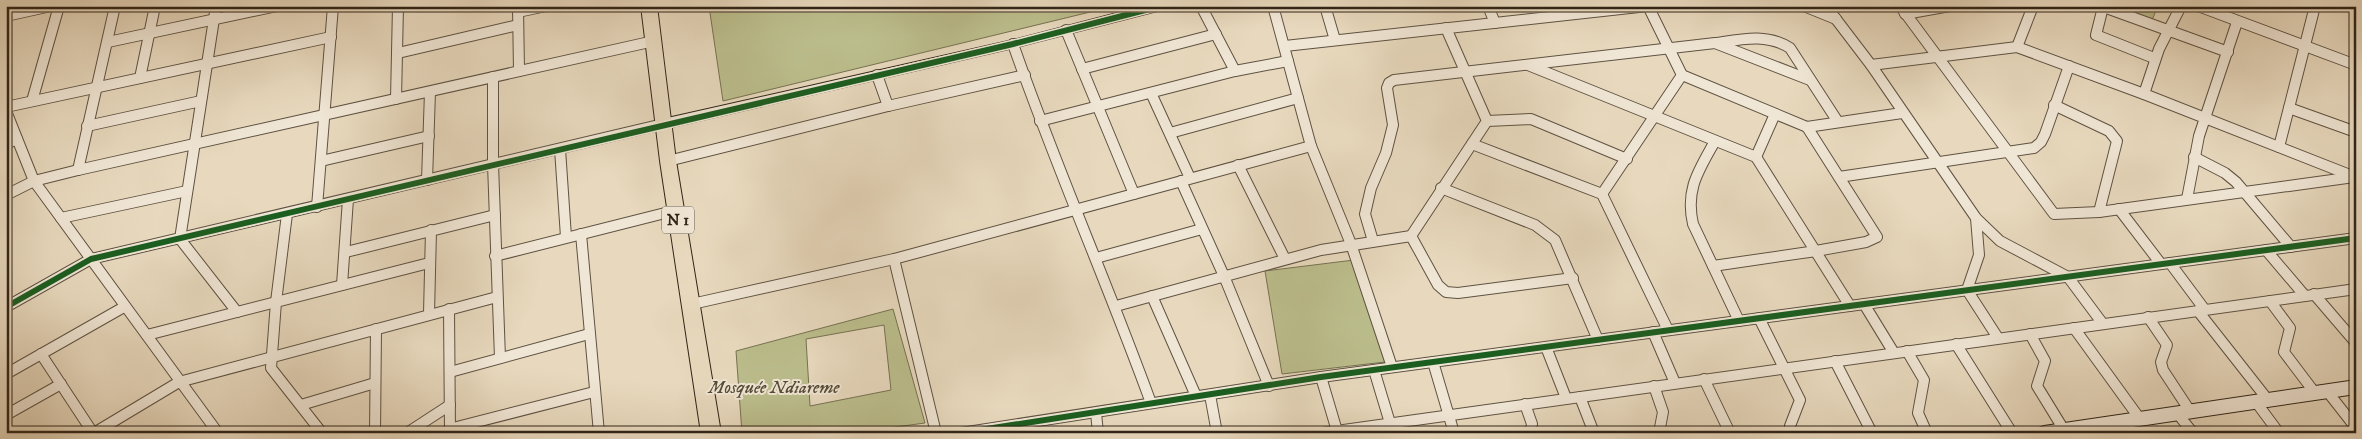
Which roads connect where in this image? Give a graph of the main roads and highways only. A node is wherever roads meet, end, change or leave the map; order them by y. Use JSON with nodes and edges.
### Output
{"nodes":[{"id":1,"x":649,"y":6,"type":"edge"},
{"id":2,"x":711,"y":433,"type":"edge"}],
"edges":[{"from":1,"to":2,"type":"highway","number":"N 1"}]}
